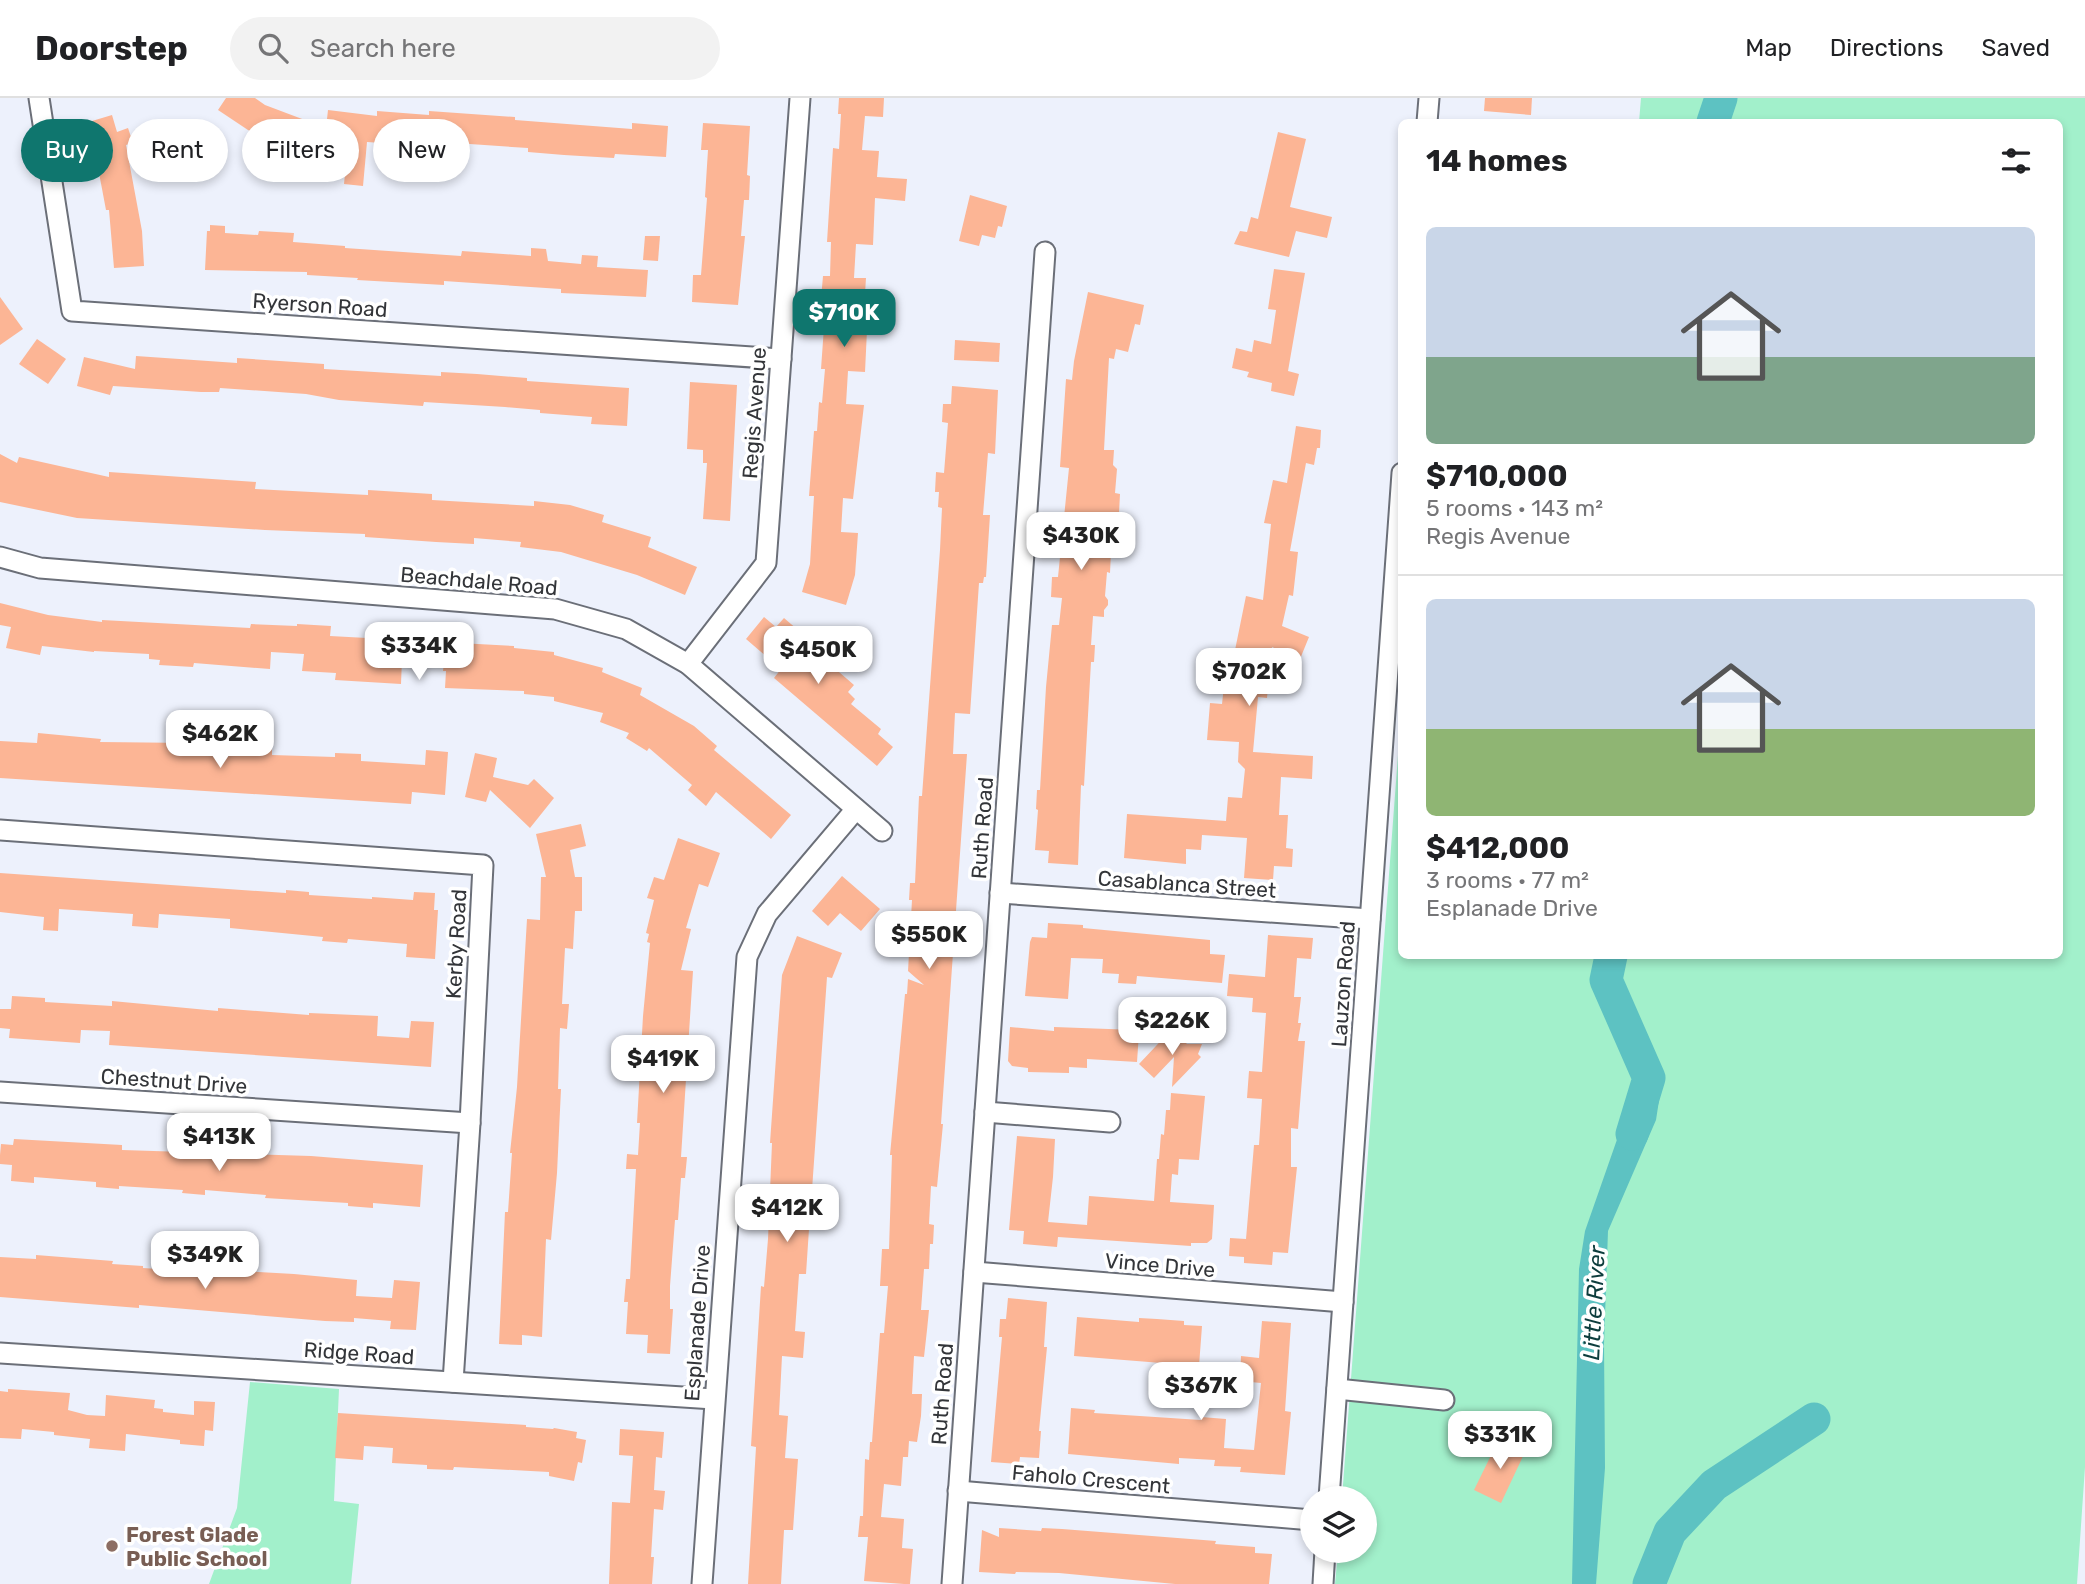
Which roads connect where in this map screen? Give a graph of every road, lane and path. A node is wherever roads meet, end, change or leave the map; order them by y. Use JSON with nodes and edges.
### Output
{"nodes":[{"id":1,"x":39,"y":98,"type":"edge"},
{"id":2,"x":800,"y":98,"type":"edge"},
{"id":3,"x":1429,"y":98,"type":"edge"},
{"id":4,"x":1427,"y":119,"type":"edge"},
{"id":5,"x":1045,"y":252,"type":"dead end"},
{"id":6,"x":781,"y":359,"type":"junction"},
{"id":7,"x":1398,"y":529,"type":"edge"},
{"id":8,"x":0,"y":557,"type":"edge"},
{"id":9,"x":688,"y":664,"type":"junction"},
{"id":10,"x":856,"y":809,"type":"junction"},
{"id":11,"x":0,"y":830,"type":"edge"},
{"id":12,"x":883,"y":831,"type":"dead end"},
{"id":13,"x":1000,"y":893,"type":"junction"},
{"id":14,"x":1370,"y":919,"type":"junction"},
{"id":15,"x":0,"y":1093,"type":"edge"},
{"id":16,"x":985,"y":1112,"type":"junction"},
{"id":17,"x":1110,"y":1122,"type":"dead end"},
{"id":18,"x":470,"y":1123,"type":"junction"},
{"id":19,"x":974,"y":1272,"type":"junction"},
{"id":20,"x":1343,"y":1303,"type":"junction"},
{"id":21,"x":0,"y":1353,"type":"edge"},
{"id":22,"x":453,"y":1382,"type":"junction"},
{"id":23,"x":1337,"y":1389,"type":"junction"},
{"id":24,"x":714,"y":1399,"type":"junction"},
{"id":25,"x":1444,"y":1400,"type":"dead end"},
{"id":26,"x":1330,"y":1486,"type":"edge"},
{"id":27,"x":958,"y":1491,"type":"junction"},
{"id":28,"x":1300,"y":1519,"type":"edge"},
{"id":29,"x":1324,"y":1563,"type":"edge"},
{"id":30,"x":702,"y":1584,"type":"edge"},
{"id":31,"x":951,"y":1584,"type":"edge"},
{"id":32,"x":1322,"y":1584,"type":"edge"}],
"edges":[{"from":1,"to":6,"type":"street","name":"Ryerson Road"},
{"from":2,"to":6,"type":"street","name":"Regis Avenue"},
{"from":3,"to":4,"type":"street"},
{"from":5,"to":13,"type":"street","name":"Ruth Road"},
{"from":6,"to":9,"type":"street","name":"Regis Avenue"},
{"from":7,"to":14,"type":"street","name":"Lauzon Road"},
{"from":8,"to":9,"type":"street","name":"Beachdale Road"},
{"from":9,"to":10,"type":"street","name":"Beachdale Road"},
{"from":10,"to":12,"type":"street","name":"Beachdale Road"},
{"from":10,"to":24,"type":"street","name":"Esplanade Drive"},
{"from":11,"to":18,"type":"street","name":"Kerby Road"},
{"from":13,"to":14,"type":"street","name":"Casablanca Street"},
{"from":13,"to":16,"type":"street","name":"Ruth Road"},
{"from":14,"to":20,"type":"street","name":"Lauzon Road"},
{"from":15,"to":18,"type":"street","name":"Chestnut Drive"},
{"from":16,"to":17,"type":"street"},
{"from":16,"to":19,"type":"street","name":"Ruth Road"},
{"from":18,"to":22,"type":"street","name":"Kerby Road"},
{"from":19,"to":20,"type":"street","name":"Vince Drive"},
{"from":19,"to":27,"type":"street","name":"Ruth Road"},
{"from":20,"to":23,"type":"street","name":"Lauzon Road"},
{"from":21,"to":22,"type":"street","name":"Ridge Road"},
{"from":22,"to":24,"type":"street","name":"Ridge Road"},
{"from":23,"to":25,"type":"street"},
{"from":23,"to":26,"type":"street","name":"Lauzon Road"},
{"from":24,"to":30,"type":"street","name":"Esplanade Drive"},
{"from":27,"to":28,"type":"street","name":"Faholo Crescent"},
{"from":27,"to":31,"type":"street"},
{"from":29,"to":32,"type":"street"}]}
